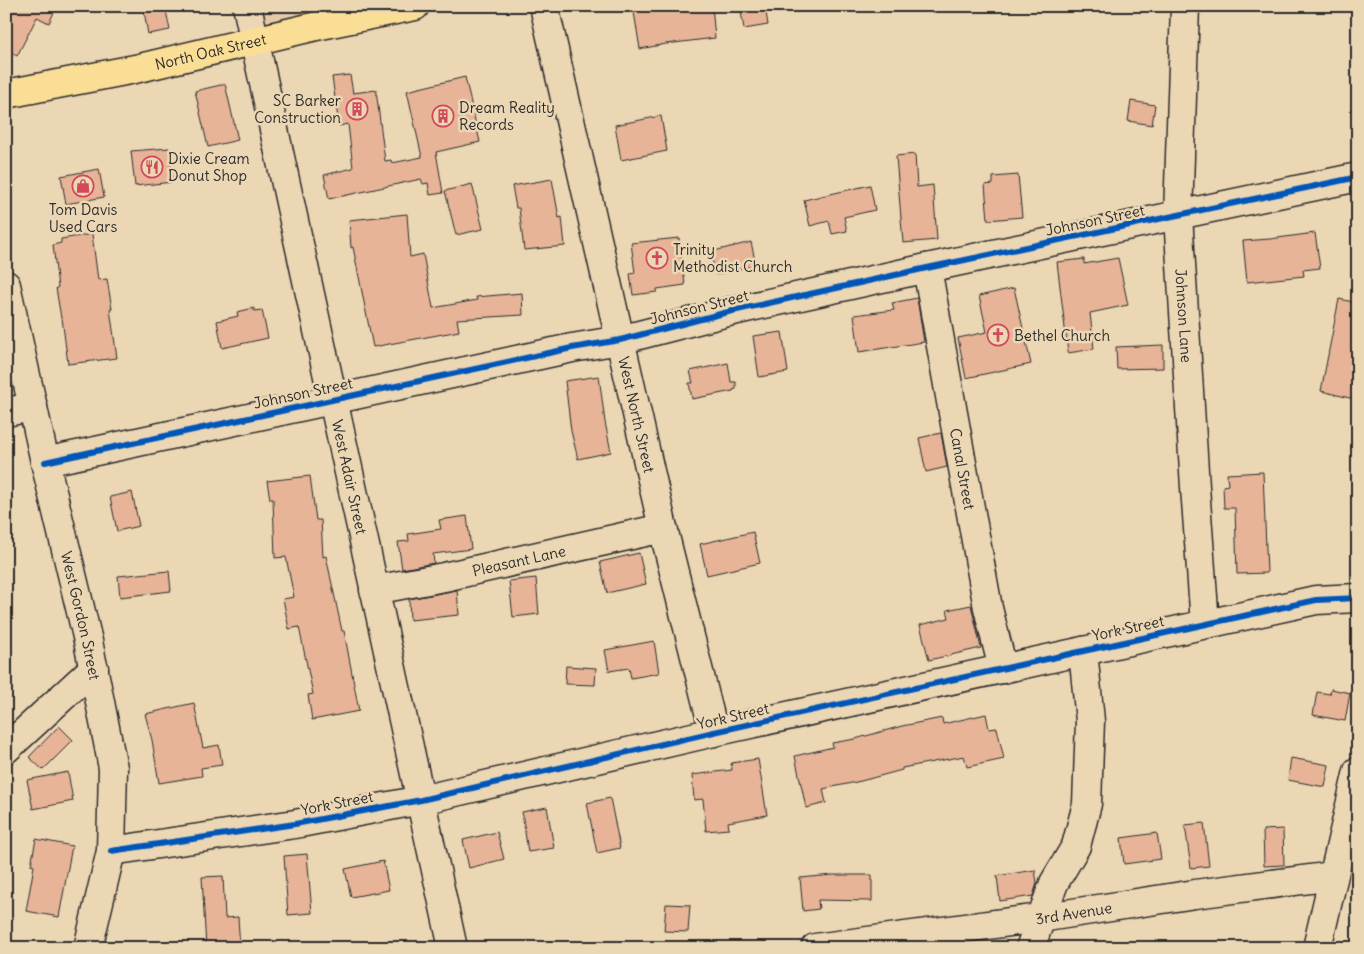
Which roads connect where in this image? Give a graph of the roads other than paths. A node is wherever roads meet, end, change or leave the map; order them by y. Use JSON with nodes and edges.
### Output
{"nodes":[{"id":1,"x":246,"y":6,"type":"edge"},
{"id":2,"x":415,"y":6,"type":"edge"},
{"id":3,"x":544,"y":6,"type":"edge"},
{"id":4,"x":1185,"y":6,"type":"edge"},
{"id":5,"x":254,"y":41,"type":"junction"},
{"id":6,"x":6,"y":94,"type":"edge"},
{"id":7,"x":1358,"y":177,"type":"edge"},
{"id":8,"x":1178,"y":216,"type":"junction"},
{"id":9,"x":927,"y":268,"type":"junction"},
{"id":10,"x":6,"y":285,"type":"edge"},
{"id":11,"x":620,"y":340,"type":"junction"},
{"id":12,"x":333,"y":400,"type":"junction"},
{"id":13,"x":33,"y":407,"type":"junction"},
{"id":14,"x":6,"y":412,"type":"edge"},
{"id":15,"x":45,"y":462,"type":"junction"},
{"id":16,"x":663,"y":528,"type":"junction"},
{"id":17,"x":374,"y":590,"type":"junction"},
{"id":18,"x":1358,"y":598,"type":"edge"},
{"id":19,"x":1205,"y":624,"type":"junction"},
{"id":20,"x":1083,"y":651,"type":"junction"},
{"id":21,"x":94,"y":668,"type":"junction"},
{"id":22,"x":1003,"y":669,"type":"junction"},
{"id":23,"x":714,"y":732,"type":"junction"},
{"id":24,"x":6,"y":749,"type":"edge"},
{"id":25,"x":1358,"y":771,"type":"edge"},
{"id":26,"x":421,"y":800,"type":"junction"},
{"id":27,"x":111,"y":851,"type":"junction"},
{"id":28,"x":1333,"y":876,"type":"junction"},
{"id":29,"x":1040,"y":918,"type":"junction"},
{"id":30,"x":88,"y":948,"type":"edge"},
{"id":31,"x":453,"y":948,"type":"edge"},
{"id":32,"x":815,"y":948,"type":"edge"},
{"id":33,"x":1030,"y":948,"type":"edge"},
{"id":34,"x":1317,"y":948,"type":"edge"}],
"edges":[{"from":1,"to":5,"type":"street","name":"West Adair Street"},
{"from":2,"to":5,"type":"main road","name":"North Oak Street"},
{"from":3,"to":11,"type":"street","name":"West North Street"},
{"from":4,"to":8,"type":"street","name":"Johnson Lane"},
{"from":5,"to":6,"type":"main road","name":"North Oak Street"},
{"from":5,"to":12,"type":"street","name":"West Adair Street"},
{"from":7,"to":8,"type":"street","name":"Johnson Street"},
{"from":8,"to":9,"type":"street","name":"Johnson Street"},
{"from":8,"to":19,"type":"street","name":"Johnson Lane"},
{"from":9,"to":11,"type":"street","name":"Johnson Street"},
{"from":9,"to":22,"type":"street","name":"Canal Street"},
{"from":10,"to":13,"type":"street","name":"West Gordon Street"},
{"from":11,"to":12,"type":"street","name":"Johnson Street"},
{"from":11,"to":16,"type":"street","name":"West North Street"},
{"from":12,"to":15,"type":"street","name":"Johnson Street"},
{"from":12,"to":17,"type":"street","name":"West Adair Street"},
{"from":13,"to":14,"type":"street"},
{"from":13,"to":15,"type":"street","name":"West Gordon Street"},
{"from":15,"to":21,"type":"street","name":"West Gordon Street"},
{"from":16,"to":17,"type":"street","name":"Pleasant Lane"},
{"from":16,"to":23,"type":"street","name":"West North Street"},
{"from":17,"to":26,"type":"street","name":"West Adair Street"},
{"from":18,"to":19,"type":"street","name":"York Street"},
{"from":19,"to":20,"type":"street","name":"York Street"},
{"from":20,"to":22,"type":"street","name":"York Street"},
{"from":20,"to":29,"type":"street"},
{"from":21,"to":24,"type":"street"},
{"from":21,"to":27,"type":"street","name":"West Gordon Street"},
{"from":22,"to":23,"type":"street","name":"York Street"},
{"from":23,"to":26,"type":"street","name":"York Street"},
{"from":25,"to":28,"type":"street"},
{"from":26,"to":27,"type":"street","name":"York Street"},
{"from":26,"to":31,"type":"street","name":"West Adair Street"},
{"from":27,"to":30,"type":"street","name":"West Gordon Street"},
{"from":28,"to":29,"type":"street","name":"3rd Avenue"},
{"from":28,"to":34,"type":"street"},
{"from":29,"to":32,"type":"street","name":"3rd Avenue"},
{"from":29,"to":33,"type":"street"}]}
